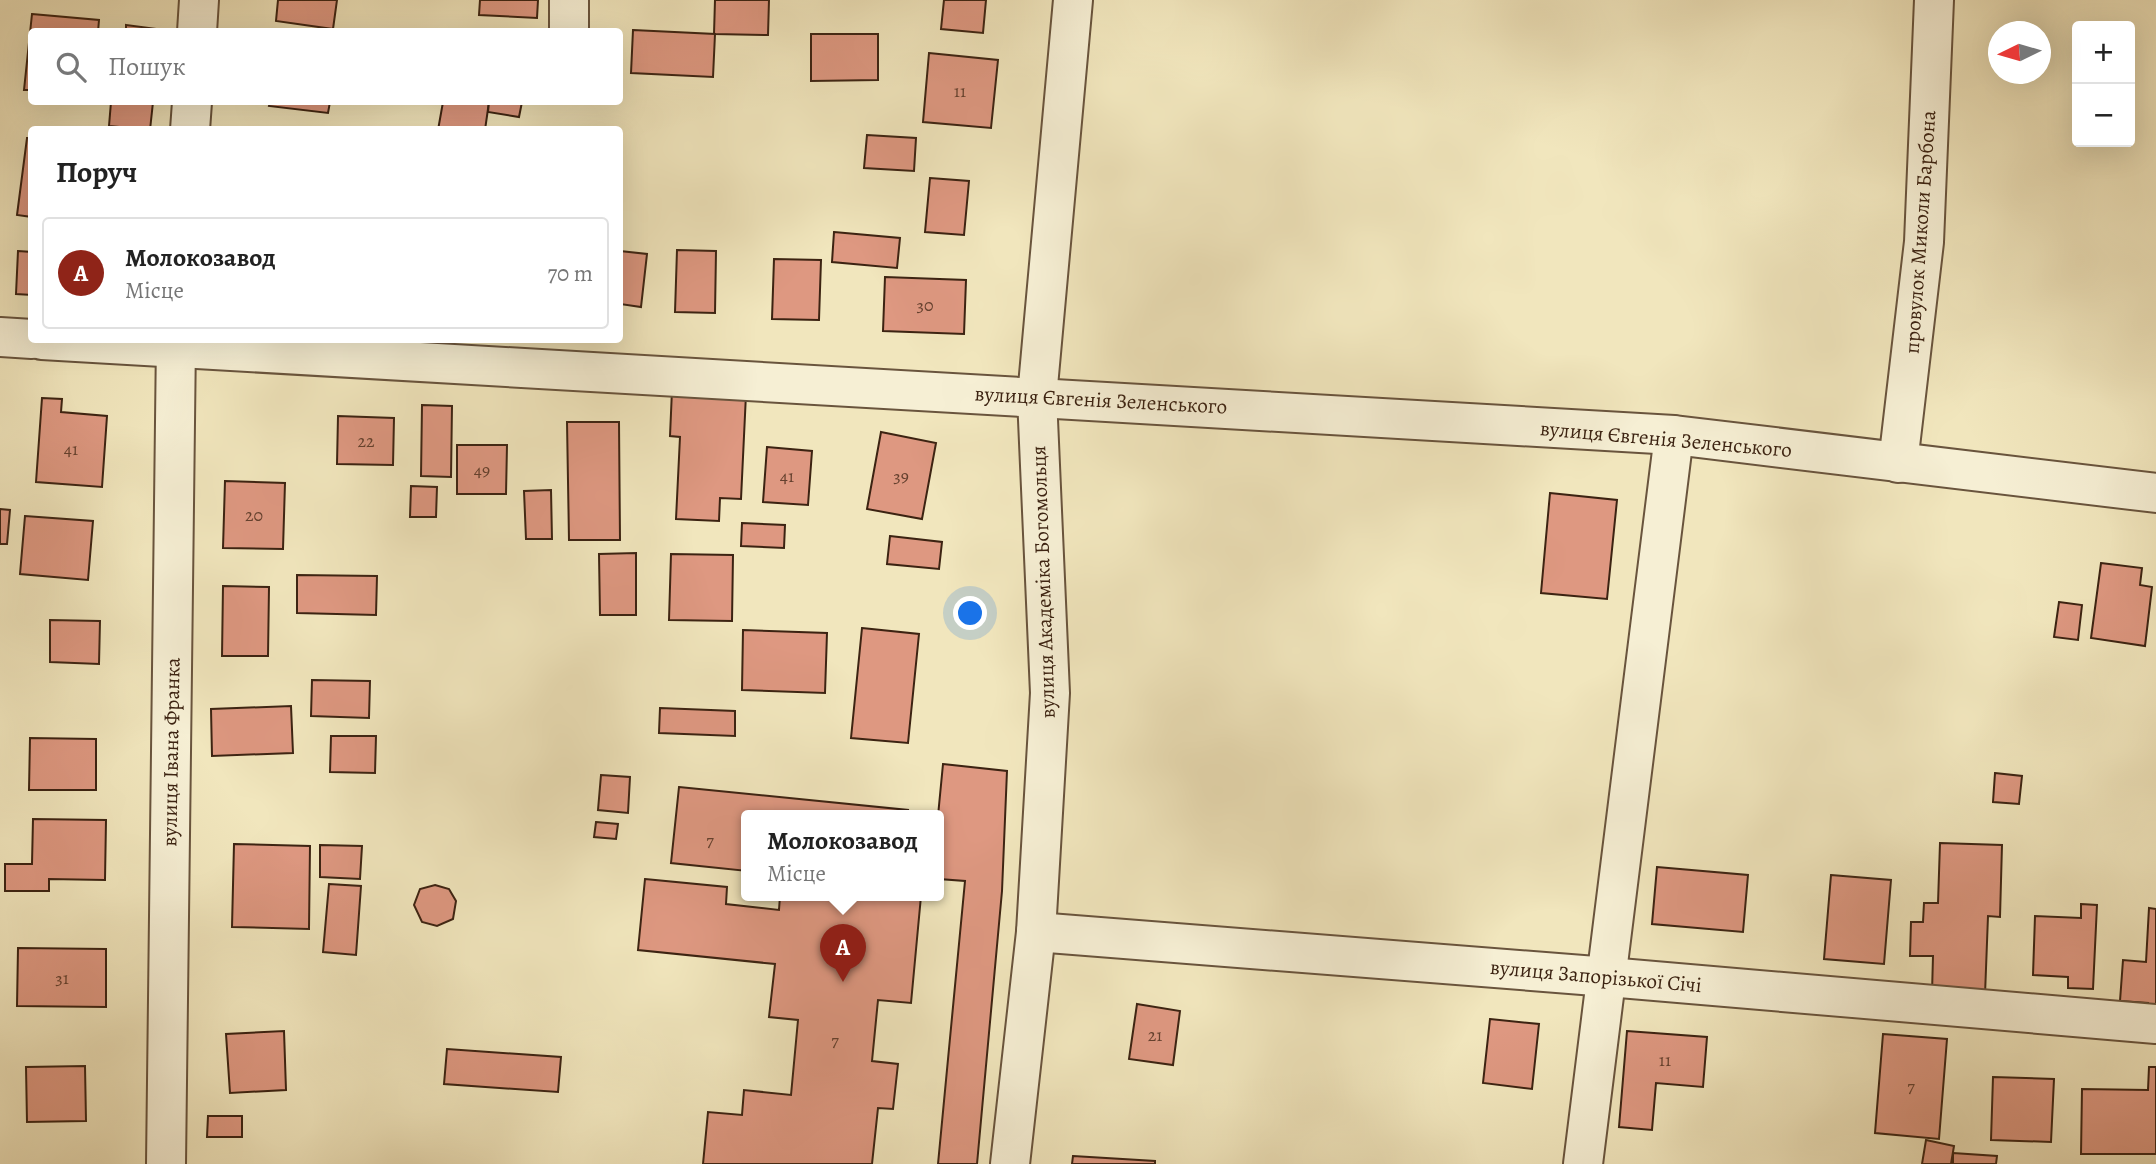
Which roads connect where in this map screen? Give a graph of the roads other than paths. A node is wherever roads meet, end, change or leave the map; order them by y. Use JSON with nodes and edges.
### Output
{"nodes":[{"id":1,"x":199,"y":0,"type":"edge"},
{"id":2,"x":569,"y":0,"type":"edge"},
{"id":3,"x":1073,"y":0,"type":"edge"},
{"id":4,"x":1934,"y":0,"type":"edge"},
{"id":5,"x":197,"y":28,"type":"edge"},
{"id":6,"x":569,"y":28,"type":"edge"},
{"id":7,"x":192,"y":105,"type":"edge"},
{"id":8,"x":190,"y":126,"type":"edge"},
{"id":9,"x":0,"y":337,"type":"edge"},
{"id":10,"x":28,"y":339,"type":"edge"},
{"id":11,"x":176,"y":343,"type":"edge"},
{"id":12,"x":1037,"y":397,"type":"junction"},
{"id":13,"x":1674,"y":435,"type":"junction"},
{"id":14,"x":1898,"y":463,"type":"junction"},
{"id":15,"x":2156,"y":493,"type":"edge"},
{"id":16,"x":1036,"y":932,"type":"junction"},
{"id":17,"x":1608,"y":977,"type":"junction"},
{"id":18,"x":2156,"y":1024,"type":"edge"},
{"id":19,"x":166,"y":1164,"type":"edge"},
{"id":20,"x":1010,"y":1164,"type":"edge"},
{"id":21,"x":1583,"y":1164,"type":"edge"}],
"edges":[{"from":1,"to":5,"type":"street"},
{"from":2,"to":6,"type":"street"},
{"from":3,"to":12,"type":"street","name":"вулиця Академіка Богомольця"},
{"from":4,"to":14,"type":"street","name":"провулок Миколи Барбона"},
{"from":7,"to":8,"type":"street"},
{"from":9,"to":10,"type":"street"},
{"from":11,"to":12,"type":"street","name":"вулиця Євгенія Зеленського"},
{"from":11,"to":19,"type":"street","name":"вулиця Івана Франка"},
{"from":12,"to":13,"type":"street","name":"вулиця Євгенія Зеленського"},
{"from":12,"to":16,"type":"street","name":"вулиця Академіка Богомольця"},
{"from":13,"to":14,"type":"street","name":"вулиця Євгенія Зеленського"},
{"from":13,"to":17,"type":"street"},
{"from":14,"to":15,"type":"street","name":"вулиця Євгенія Зеленського"},
{"from":16,"to":17,"type":"street","name":"вулиця Запорізької Січі"},
{"from":16,"to":20,"type":"street","name":"вулиця Академіка Богомольця"},
{"from":17,"to":18,"type":"street","name":"вулиця Запорізької Січі"},
{"from":17,"to":21,"type":"street"}]}
